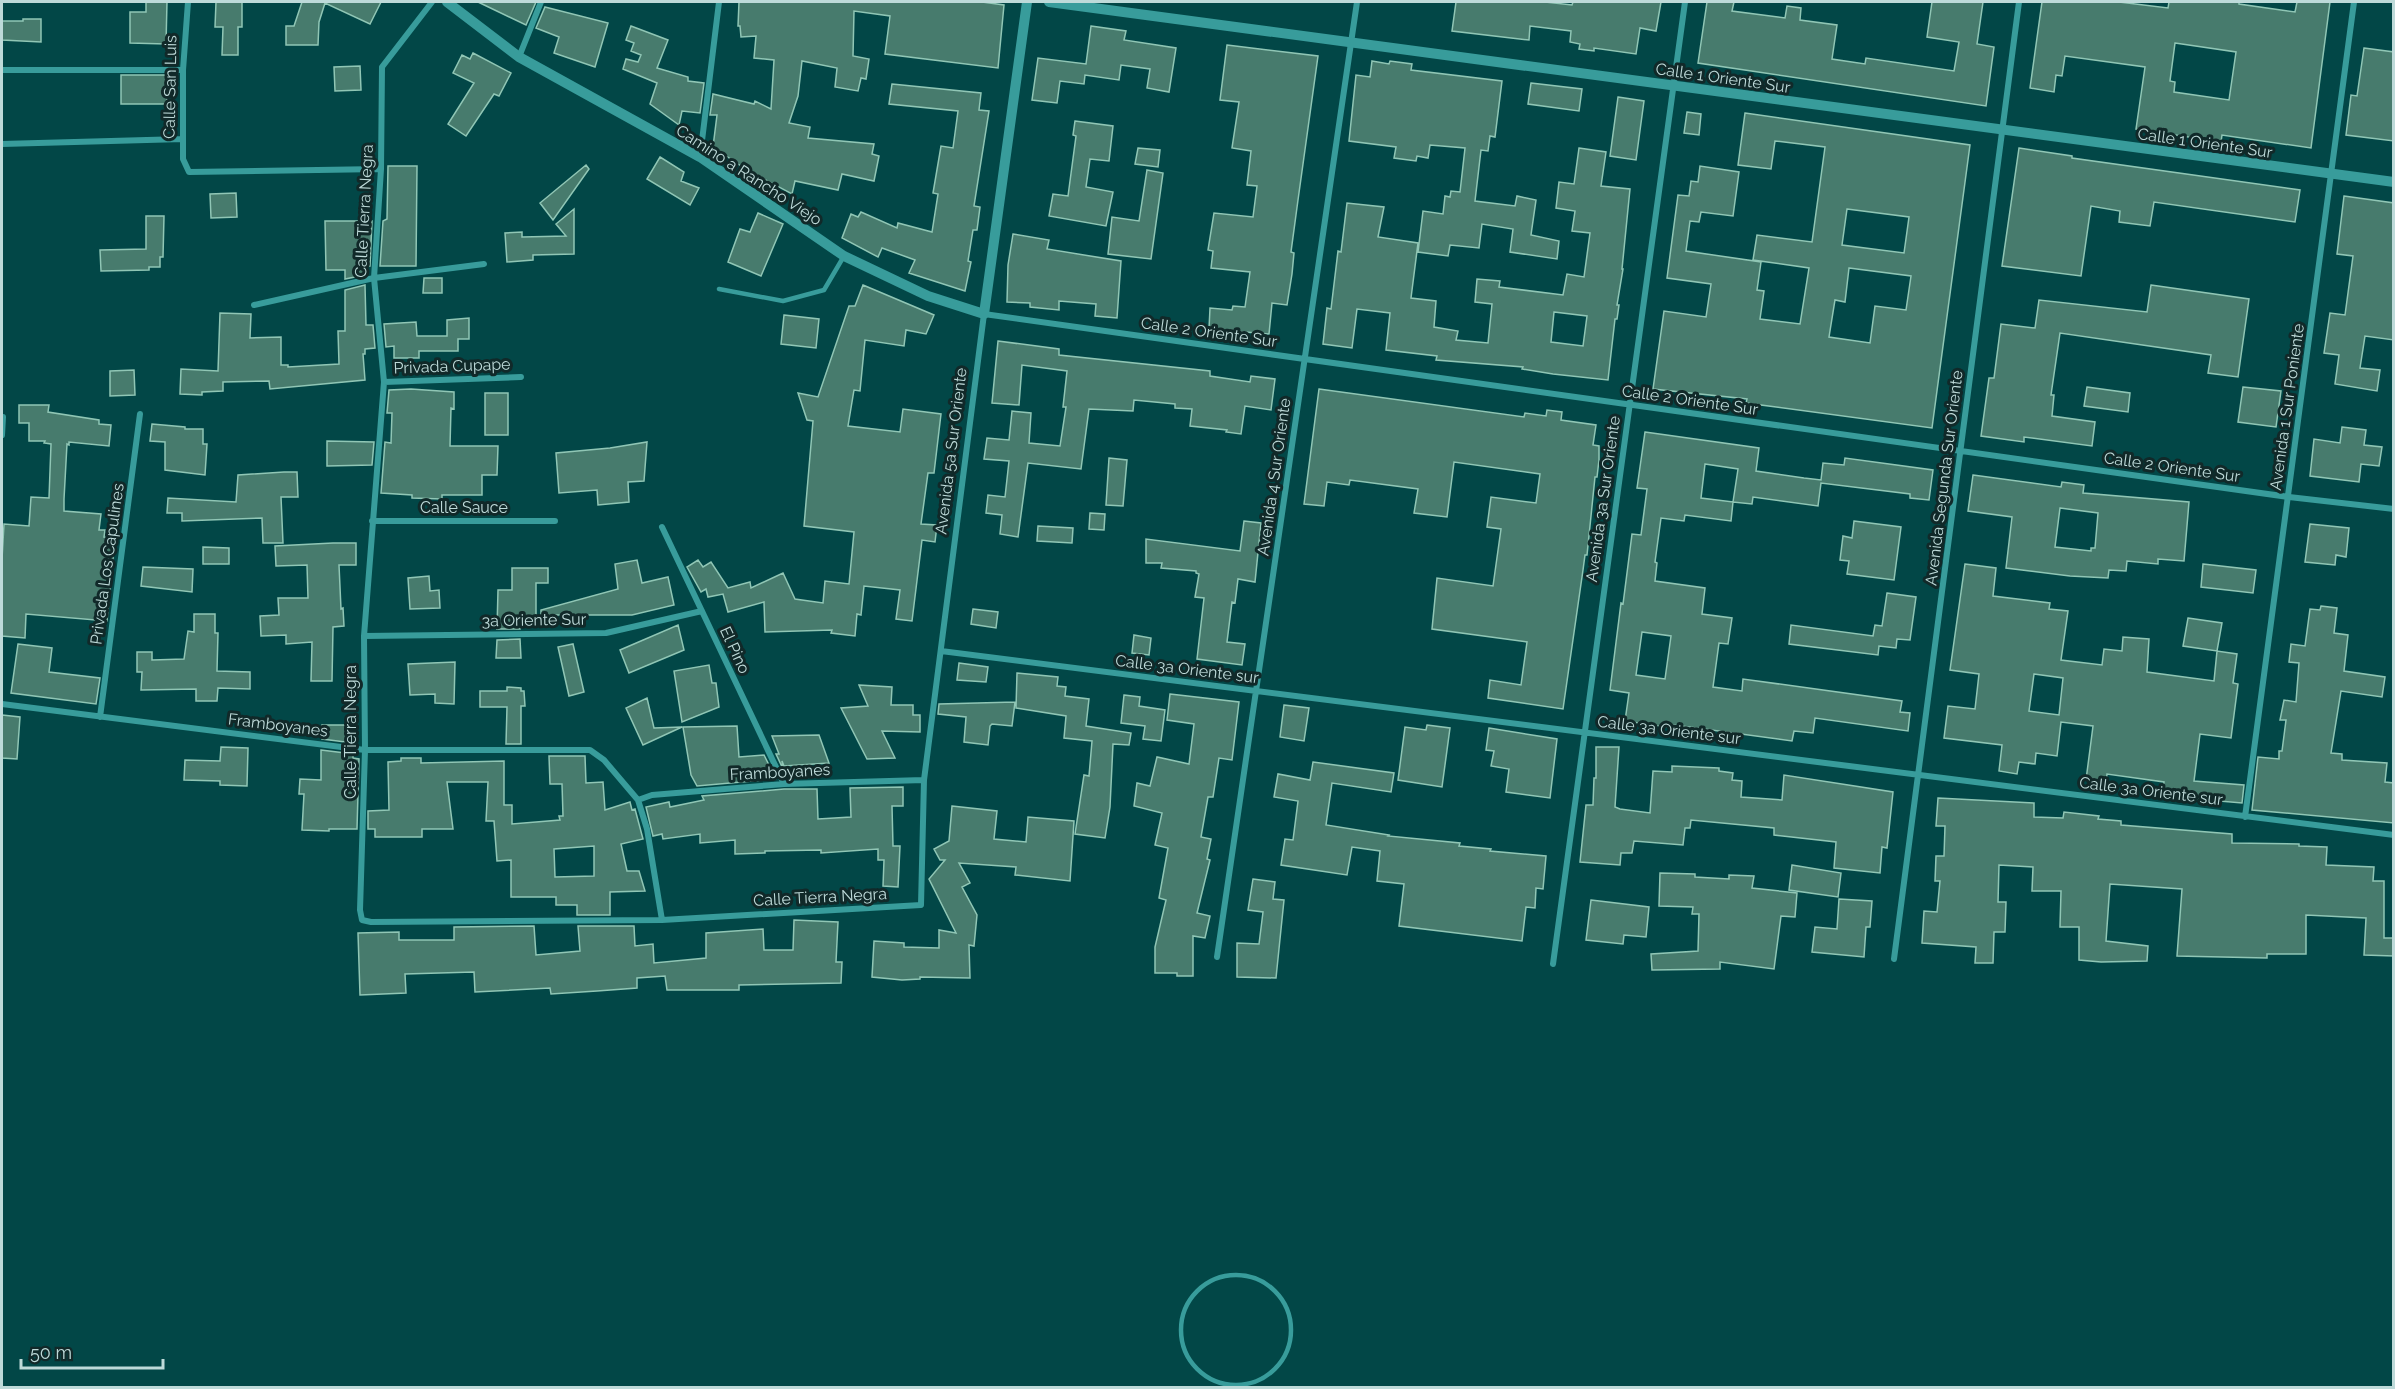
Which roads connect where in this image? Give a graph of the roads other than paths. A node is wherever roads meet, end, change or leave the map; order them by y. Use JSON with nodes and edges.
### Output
{"nodes":[{"id":1,"x":188,"y":2,"type":"edge"},
{"id":2,"x":432,"y":2,"type":"edge"},
{"id":3,"x":447,"y":2,"type":"edge"},
{"id":4,"x":541,"y":2,"type":"edge"},
{"id":5,"x":719,"y":2,"type":"edge"},
{"id":6,"x":1027,"y":2,"type":"edge"},
{"id":7,"x":1049,"y":2,"type":"edge"},
{"id":8,"x":1357,"y":2,"type":"edge"},
{"id":9,"x":1685,"y":2,"type":"edge"},
{"id":10,"x":2019,"y":2,"type":"edge"},
{"id":11,"x":2354,"y":2,"type":"edge"},
{"id":12,"x":1352,"y":43,"type":"junction"},
{"id":13,"x":519,"y":57,"type":"junction"},
{"id":14,"x":2,"y":70,"type":"edge"},
{"id":15,"x":183,"y":70,"type":"junction"},
{"id":16,"x":1674,"y":86,"type":"junction"},
{"id":17,"x":2003,"y":130,"type":"junction"},
{"id":18,"x":183,"y":139,"type":"junction"},
{"id":19,"x":2,"y":144,"type":"edge"},
{"id":20,"x":700,"y":157,"type":"junction"},
{"id":21,"x":381,"y":169,"type":"junction"},
{"id":22,"x":2332,"y":175,"type":"junction"},
{"id":23,"x":2394,"y":182,"type":"edge"},
{"id":24,"x":844,"y":256,"type":"junction"},
{"id":25,"x":484,"y":264,"type":"dead end"},
{"id":26,"x":374,"y":278,"type":"junction"},
{"id":27,"x":719,"y":289,"type":"dead end"},
{"id":28,"x":254,"y":305,"type":"dead end"},
{"id":29,"x":984,"y":314,"type":"junction"},
{"id":30,"x":1305,"y":359,"type":"junction"},
{"id":31,"x":521,"y":377,"type":"dead end"},
{"id":32,"x":384,"y":382,"type":"junction"},
{"id":33,"x":1630,"y":405,"type":"junction"},
{"id":34,"x":140,"y":414,"type":"dead end"},
{"id":35,"x":3,"y":417,"type":"dead end"},
{"id":36,"x":2,"y":435,"type":"edge"},
{"id":37,"x":1961,"y":451,"type":"junction"},
{"id":38,"x":2289,"y":497,"type":"junction"},
{"id":39,"x":2394,"y":509,"type":"edge"},
{"id":40,"x":555,"y":520,"type":"dead end"},
{"id":41,"x":372,"y":521,"type":"junction"},
{"id":42,"x":662,"y":527,"type":"dead end"},
{"id":43,"x":702,"y":611,"type":"junction"},
{"id":44,"x":364,"y":636,"type":"junction"},
{"id":45,"x":941,"y":651,"type":"junction"},
{"id":46,"x":1256,"y":691,"type":"junction"},
{"id":47,"x":2,"y":704,"type":"edge"},
{"id":48,"x":100,"y":717,"type":"junction"},
{"id":49,"x":1585,"y":733,"type":"junction"},
{"id":50,"x":365,"y":750,"type":"junction"},
{"id":51,"x":1918,"y":775,"type":"junction"},
{"id":52,"x":924,"y":780,"type":"junction"},
{"id":53,"x":784,"y":784,"type":"junction"},
{"id":54,"x":638,"y":800,"type":"junction"},
{"id":55,"x":2245,"y":817,"type":"junction"},
{"id":56,"x":2394,"y":835,"type":"edge"},
{"id":57,"x":921,"y":905,"type":"joint"},
{"id":58,"x":662,"y":920,"type":"junction"},
{"id":59,"x":1217,"y":957,"type":"dead end"},
{"id":60,"x":1894,"y":959,"type":"dead end"},
{"id":61,"x":1553,"y":964,"type":"dead end"},
{"id":62,"x":1236,"y":1387,"type":"edge"}],
"edges":[{"from":1,"to":15,"type":"street","name":"Calle San Luis"},
{"from":2,"to":21,"type":"street","name":"Calle Tierra Negra"},
{"from":3,"to":13,"type":"street","name":"Camino a Rancho Viejo"},
{"from":4,"to":13,"type":"street"},
{"from":5,"to":20,"type":"street"},
{"from":6,"to":29,"type":"street","name":"Avenida 5a Sur Oriente"},
{"from":7,"to":12,"type":"street","name":"Calle 1 Oriente Sur"},
{"from":8,"to":12,"type":"street","name":"Avenida 4 Sur Oriente"},
{"from":9,"to":16,"type":"street","name":"Avenida 3a Sur Oriente"},
{"from":10,"to":17,"type":"street","name":"Avenida Segunda Sur Oriente"},
{"from":11,"to":22,"type":"street","name":"Avenida 1 Sur Poniente"},
{"from":12,"to":16,"type":"street","name":"Calle 1 Oriente Sur"},
{"from":12,"to":30,"type":"street","name":"Avenida 4 Sur Oriente"},
{"from":13,"to":20,"type":"street","name":"Camino a Rancho Viejo"},
{"from":14,"to":15,"type":"street"},
{"from":15,"to":18,"type":"street","name":"Calle San Luis"},
{"from":16,"to":17,"type":"street","name":"Calle 1 Oriente Sur"},
{"from":16,"to":33,"type":"street","name":"Avenida 3a Sur Oriente"},
{"from":17,"to":22,"type":"street","name":"Calle 1 Oriente Sur"},
{"from":17,"to":37,"type":"street","name":"Avenida Segunda Sur Oriente"},
{"from":18,"to":19,"type":"street"},
{"from":18,"to":21,"type":"street","name":"Calle San Luis"},
{"from":20,"to":24,"type":"street","name":"Camino a Rancho Viejo"},
{"from":21,"to":26,"type":"street","name":"Calle Tierra Negra"},
{"from":22,"to":23,"type":"street","name":"Calle 1 Oriente Sur"},
{"from":22,"to":38,"type":"street","name":"Avenida 1 Sur Poniente"},
{"from":24,"to":27,"type":"lane"},
{"from":24,"to":29,"type":"street","name":"Camino a Rancho Viejo"},
{"from":25,"to":26,"type":"street"},
{"from":26,"to":28,"type":"street"},
{"from":26,"to":32,"type":"street","name":"Calle Tierra Negra"},
{"from":29,"to":30,"type":"street","name":"Calle 2 Oriente Sur"},
{"from":29,"to":45,"type":"street","name":"Avenida 5a Sur Oriente"},
{"from":30,"to":33,"type":"street","name":"Calle 2 Oriente Sur"},
{"from":30,"to":46,"type":"street","name":"Avenida 4 Sur Oriente"},
{"from":31,"to":32,"type":"street","name":"Privada Cupape"},
{"from":32,"to":41,"type":"street","name":"Calle Tierra Negra"},
{"from":33,"to":37,"type":"street","name":"Calle 2 Oriente Sur"},
{"from":33,"to":49,"type":"street","name":"Avenida 3a Sur Oriente"},
{"from":34,"to":48,"type":"street","name":"Privada Los Capulines"},
{"from":35,"to":36,"type":"street"},
{"from":37,"to":38,"type":"street","name":"Calle 2 Oriente Sur"},
{"from":37,"to":51,"type":"street","name":"Avenida Segunda Sur Oriente"},
{"from":38,"to":39,"type":"street","name":"Calle 2 Oriente Sur"},
{"from":38,"to":55,"type":"street","name":"Avenida 1 Sur Poniente"},
{"from":40,"to":41,"type":"street","name":"Calle Sauce"},
{"from":41,"to":44,"type":"street","name":"Calle Tierra Negra"},
{"from":42,"to":43,"type":"street","name":"El Pino"},
{"from":43,"to":44,"type":"street","name":"3a Oriente Sur"},
{"from":43,"to":53,"type":"street","name":"El Pino"},
{"from":44,"to":50,"type":"street","name":"Calle Tierra Negra"},
{"from":45,"to":46,"type":"street","name":"Calle 3a Oriente sur"},
{"from":45,"to":52,"type":"street","name":"Avenida 5a Sur Oriente"},
{"from":46,"to":49,"type":"street","name":"Calle 3a Oriente sur"},
{"from":46,"to":59,"type":"street","name":"Avenida 4 Sur Oriente"},
{"from":47,"to":48,"type":"street","name":"Framboyanes"},
{"from":48,"to":50,"type":"street","name":"Framboyanes"},
{"from":49,"to":51,"type":"street","name":"Calle 3a Oriente sur"},
{"from":49,"to":61,"type":"street","name":"Avenida 3a Sur Oriente"},
{"from":50,"to":54,"type":"street","name":"Framboyanes"},
{"from":50,"to":58,"type":"street","name":"Calle Tierra Negra"},
{"from":51,"to":55,"type":"street","name":"Calle 3a Oriente sur"},
{"from":51,"to":60,"type":"street","name":"Avenida Segunda Sur Oriente"},
{"from":52,"to":53,"type":"street","name":"Framboyanes"},
{"from":52,"to":57,"type":"street","name":"Avenida 5a Sur Oriente"},
{"from":53,"to":54,"type":"street","name":"Framboyanes"},
{"from":54,"to":58,"type":"street","name":"Framboyanes"},
{"from":55,"to":56,"type":"street","name":"Calle 3a Oriente sur"},
{"from":57,"to":58,"type":"street","name":"Calle Tierra Negra"},
{"from":62,"to":62,"type":"lane"}]}
